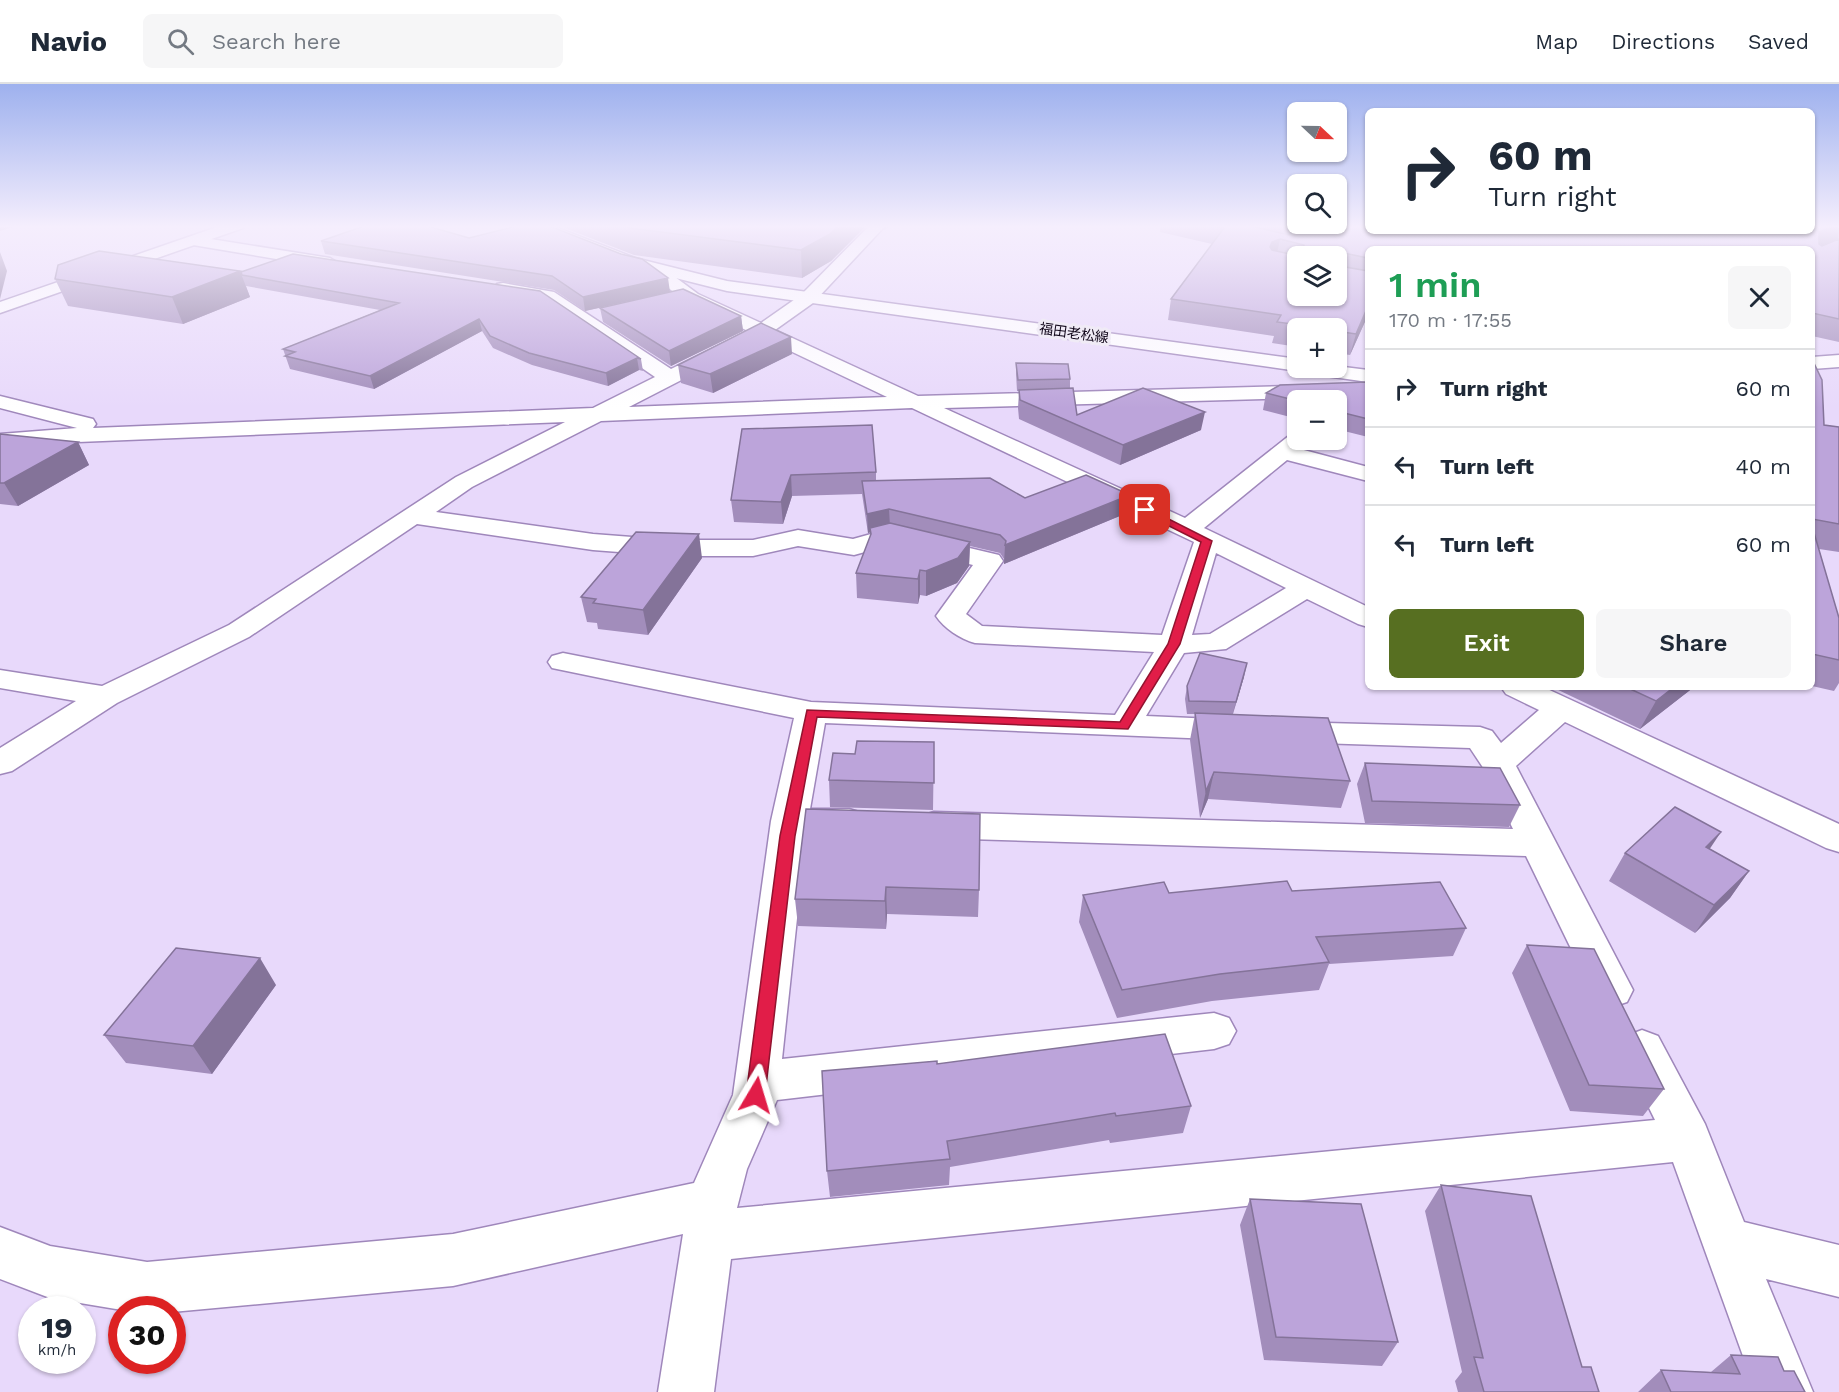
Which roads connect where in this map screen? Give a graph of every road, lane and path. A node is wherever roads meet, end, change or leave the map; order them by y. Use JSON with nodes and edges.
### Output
{"nodes":[{"id":1,"x":63,"y":286,"type":"edge"},
{"id":2,"x":676,"y":286,"type":"edge"},
{"id":3,"x":727,"y":286,"type":"edge"},
{"id":4,"x":819,"y":286,"type":"edge"},
{"id":5,"x":489,"y":287,"type":"edge"},
{"id":6,"x":688,"y":295,"type":"junction"},
{"id":7,"x":807,"y":298,"type":"junction"},
{"id":8,"x":667,"y":300,"type":"edge"},
{"id":9,"x":0,"y":308,"type":"edge"},
{"id":10,"x":603,"y":315,"type":"edge"},
{"id":11,"x":582,"y":320,"type":"junction"},
{"id":12,"x":762,"y":331,"type":"junction"},
{"id":13,"x":1839,"y":351,"type":"edge"},
{"id":14,"x":1815,"y":352,"type":"edge"},
{"id":15,"x":1839,"y":361,"type":"edge"},
{"id":16,"x":1287,"y":363,"type":"edge"},
{"id":17,"x":1815,"y":368,"type":"edge"},
{"id":18,"x":670,"y":378,"type":"junction"},
{"id":19,"x":1343,"y":378,"type":"edge"},
{"id":20,"x":1365,"y":385,"type":"edge"},
{"id":21,"x":1347,"y":399,"type":"edge"},
{"id":22,"x":0,"y":402,"type":"edge"},
{"id":23,"x":914,"y":402,"type":"junction"},
{"id":24,"x":602,"y":413,"type":"junction"},
{"id":25,"x":52,"y":417,"type":"junction"},
{"id":26,"x":143,"y":432,"type":"junction"},
{"id":27,"x":11,"y":437,"type":"edge"},
{"id":28,"x":1287,"y":450,"type":"edge"},
{"id":29,"x":1302,"y":450,"type":"edge"},
{"id":30,"x":1365,"y":473,"type":"edge"},
{"id":31,"x":412,"y":516,"type":"junction"},
{"id":32,"x":1197,"y":535,"type":"junction"},
{"id":33,"x":1305,"y":588,"type":"junction"},
{"id":34,"x":1365,"y":617,"type":"edge"},
{"id":35,"x":1174,"y":644,"type":"junction"},
{"id":36,"x":563,"y":662,"type":"dead end"},
{"id":37,"x":0,"y":679,"type":"edge"},
{"id":38,"x":1523,"y":690,"type":"edge"},
{"id":39,"x":106,"y":696,"type":"junction"},
{"id":40,"x":1561,"y":708,"type":"junction"},
{"id":41,"x":811,"y":712,"type":"junction"},
{"id":42,"x":1124,"y":726,"type":"junction"},
{"id":43,"x":0,"y":763,"type":"edge"},
{"id":44,"x":1498,"y":764,"type":"junction"},
{"id":45,"x":789,"y":820,"type":"junction"},
{"id":46,"x":1839,"y":839,"type":"edge"},
{"id":47,"x":1538,"y":843,"type":"junction"},
{"id":48,"x":1214,"y":1031,"type":"dead end"},
{"id":49,"x":758,"y":1082,"type":"junction"},
{"id":50,"x":1688,"y":1139,"type":"junction"},
{"id":51,"x":711,"y":1220,"type":"junction"},
{"id":52,"x":1726,"y":1243,"type":"junction"},
{"id":53,"x":0,"y":1253,"type":"edge"},
{"id":54,"x":1839,"y":1271,"type":"edge"},
{"id":55,"x":686,"y":1392,"type":"edge"},
{"id":56,"x":1785,"y":1392,"type":"edge"}],
"edges":[{"from":1,"to":9,"type":"street"},
{"from":2,"to":6,"type":"street"},
{"from":3,"to":7,"type":"street","name":"福田老松線"},
{"from":4,"to":7,"type":"street"},
{"from":5,"to":11,"type":"street"},
{"from":6,"to":8,"type":"street"},
{"from":6,"to":12,"type":"street"},
{"from":7,"to":12,"type":"street"},
{"from":7,"to":16,"type":"street","name":"福田老松線"},
{"from":10,"to":11,"type":"street"},
{"from":11,"to":18,"type":"street"},
{"from":12,"to":18,"type":"street"},
{"from":12,"to":23,"type":"street"},
{"from":13,"to":14,"type":"street"},
{"from":15,"to":17,"type":"street"},
{"from":18,"to":24,"type":"street"},
{"from":19,"to":20,"type":"street"},
{"from":20,"to":21,"type":"street"},
{"from":20,"to":23,"type":"street"},
{"from":22,"to":25,"type":"street"},
{"from":23,"to":24,"type":"street"},
{"from":23,"to":32,"type":"street"},
{"from":24,"to":26,"type":"street"},
{"from":24,"to":31,"type":"street"},
{"from":25,"to":26,"type":"street"},
{"from":25,"to":27,"type":"street"},
{"from":26,"to":27,"type":"street"},
{"from":28,"to":32,"type":"street"},
{"from":29,"to":30,"type":"street"},
{"from":31,"to":35,"type":"street"},
{"from":31,"to":39,"type":"street"},
{"from":32,"to":33,"type":"street"},
{"from":32,"to":35,"type":"street"},
{"from":33,"to":34,"type":"street"},
{"from":33,"to":35,"type":"street"},
{"from":35,"to":42,"type":"street"},
{"from":36,"to":41,"type":"street"},
{"from":37,"to":39,"type":"street"},
{"from":38,"to":40,"type":"street"},
{"from":39,"to":43,"type":"street"},
{"from":40,"to":44,"type":"street"},
{"from":40,"to":46,"type":"street"},
{"from":41,"to":42,"type":"street"},
{"from":41,"to":45,"type":"street"},
{"from":42,"to":44,"type":"street"},
{"from":44,"to":47,"type":"street"},
{"from":45,"to":47,"type":"street"},
{"from":45,"to":49,"type":"street"},
{"from":47,"to":50,"type":"street"},
{"from":48,"to":49,"type":"street"},
{"from":49,"to":51,"type":"street"},
{"from":50,"to":51,"type":"street"},
{"from":50,"to":52,"type":"street"},
{"from":51,"to":53,"type":"street"},
{"from":51,"to":55,"type":"street"},
{"from":52,"to":54,"type":"street"},
{"from":52,"to":56,"type":"street"}]}
